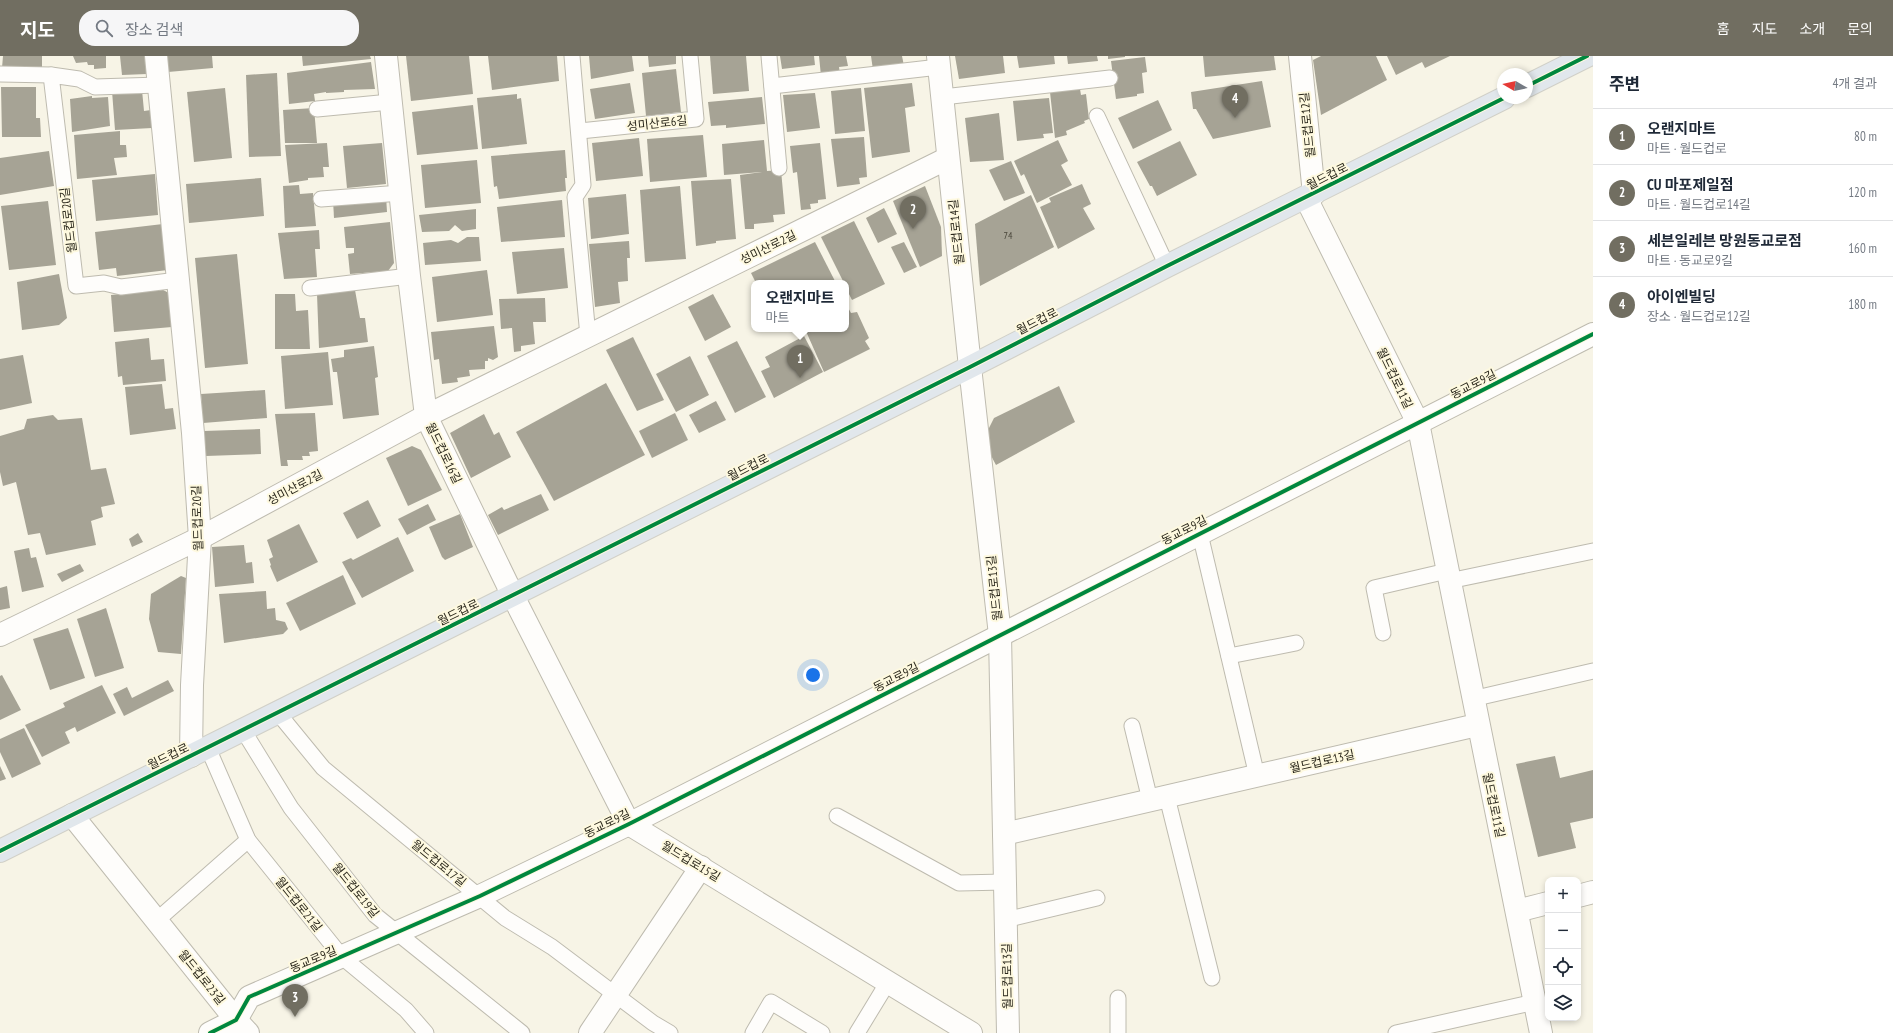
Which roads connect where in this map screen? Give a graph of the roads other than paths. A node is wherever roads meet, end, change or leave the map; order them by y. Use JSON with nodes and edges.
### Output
{"nodes":[{"id":1,"x":156,"y":56,"type":"edge"},
{"id":2,"x":386,"y":56,"type":"edge"},
{"id":3,"x":572,"y":56,"type":"edge"},
{"id":4,"x":690,"y":56,"type":"edge"},
{"id":5,"x":769,"y":56,"type":"edge"},
{"id":6,"x":1300,"y":56,"type":"edge"},
{"id":7,"x":1587,"y":56,"type":"edge"},
{"id":8,"x":939,"y":62,"type":"edge"},
{"id":9,"x":0,"y":74,"type":"edge"},
{"id":10,"x":51,"y":75,"type":"junction"},
{"id":11,"x":1110,"y":78,"type":"dead end"},
{"id":12,"x":1533,"y":83,"type":"edge"},
{"id":13,"x":159,"y":85,"type":"junction"},
{"id":14,"x":772,"y":86,"type":"junction"},
{"id":15,"x":943,"y":96,"type":"junction"},
{"id":16,"x":390,"y":102,"type":"junction"},
{"id":17,"x":1497,"y":102,"type":"edge"},
{"id":18,"x":317,"y":108,"type":"dead end"},
{"id":19,"x":1097,"y":116,"type":"dead end"},
{"id":20,"x":580,"y":131,"type":"junction"},
{"id":21,"x":948,"y":158,"type":"junction"},
{"id":22,"x":780,"y":168,"type":"dead end"},
{"id":23,"x":401,"y":193,"type":"junction"},
{"id":24,"x":1310,"y":196,"type":"junction"},
{"id":25,"x":321,"y":199,"type":"dead end"},
{"id":26,"x":1166,"y":266,"type":"junction"},
{"id":27,"x":409,"y":276,"type":"junction"},
{"id":28,"x":178,"y":280,"type":"junction"},
{"id":29,"x":310,"y":288,"type":"dead end"},
{"id":30,"x":1593,"y":334,"type":"edge"},
{"id":31,"x":588,"y":336,"type":"junction"},
{"id":32,"x":970,"y":368,"type":"junction"},
{"id":33,"x":426,"y":416,"type":"junction"},
{"id":34,"x":1418,"y":423,"type":"junction"},
{"id":35,"x":1200,"y":534,"type":"junction"},
{"id":36,"x":200,"y":538,"type":"junction"},
{"id":37,"x":1593,"y":551,"type":"edge"},
{"id":38,"x":1448,"y":576,"type":"junction"},
{"id":39,"x":513,"y":596,"type":"junction"},
{"id":40,"x":1383,"y":633,"type":"dead end"},
{"id":41,"x":0,"y":635,"type":"edge"},
{"id":42,"x":1000,"y":635,"type":"junction"},
{"id":43,"x":1296,"y":643,"type":"dead end"},
{"id":44,"x":1229,"y":656,"type":"junction"},
{"id":45,"x":1593,"y":671,"type":"edge"},
{"id":46,"x":1472,"y":699,"type":"junction"},
{"id":47,"x":278,"y":713,"type":"junction"},
{"id":48,"x":1477,"y":725,"type":"junction"},
{"id":49,"x":1132,"y":726,"type":"dead end"},
{"id":50,"x":244,"y":730,"type":"junction"},
{"id":51,"x":199,"y":752,"type":"junction"},
{"id":52,"x":1257,"y":776,"type":"junction"},
{"id":53,"x":1158,"y":798,"type":"junction"},
{"id":54,"x":72,"y":815,"type":"junction"},
{"id":55,"x":837,"y":816,"type":"dead end"},
{"id":56,"x":629,"y":824,"type":"junction"},
{"id":57,"x":1004,"y":834,"type":"junction"},
{"id":58,"x":248,"y":840,"type":"junction"},
{"id":59,"x":0,"y":851,"type":"edge"},
{"id":60,"x":701,"y":867,"type":"junction"},
{"id":61,"x":1005,"y":882,"type":"junction"},
{"id":62,"x":1593,"y":892,"type":"edge"},
{"id":63,"x":1581,"y":895,"type":"edge"},
{"id":64,"x":480,"y":896,"type":"junction"},
{"id":65,"x":1097,"y":898,"type":"dead end"},
{"id":66,"x":1545,"y":904,"type":"edge"},
{"id":67,"x":1517,"y":911,"type":"junction"},
{"id":68,"x":1006,"y":920,"type":"junction"},
{"id":69,"x":156,"y":921,"type":"junction"},
{"id":70,"x":396,"y":933,"type":"junction"},
{"id":71,"x":342,"y":957,"type":"junction"},
{"id":72,"x":1212,"y":978,"type":"dead end"},
{"id":73,"x":888,"y":982,"type":"junction"},
{"id":74,"x":617,"y":994,"type":"junction"},
{"id":75,"x":1118,"y":998,"type":"dead end"},
{"id":76,"x":1534,"y":1002,"type":"junction"},
{"id":77,"x":242,"y":1027,"type":"edge"},
{"id":78,"x":210,"y":1033,"type":"edge"},
{"id":79,"x":426,"y":1033,"type":"edge"},
{"id":80,"x":522,"y":1033,"type":"edge"},
{"id":81,"x":590,"y":1033,"type":"edge"},
{"id":82,"x":670,"y":1033,"type":"edge"},
{"id":83,"x":753,"y":1033,"type":"edge"},
{"id":84,"x":822,"y":1033,"type":"edge"},
{"id":85,"x":857,"y":1033,"type":"edge"},
{"id":86,"x":971,"y":1033,"type":"edge"},
{"id":87,"x":1008,"y":1033,"type":"edge"},
{"id":88,"x":1118,"y":1033,"type":"edge"},
{"id":89,"x":1396,"y":1033,"type":"edge"},
{"id":90,"x":1541,"y":1033,"type":"edge"}],
"edges":[{"from":1,"to":13,"type":"street","name":"월드컵로20길"},
{"from":2,"to":16,"type":"street","name":"월드컵로16길"},
{"from":3,"to":20,"type":"lane"},
{"from":4,"to":20,"type":"lane","name":"성미산로6길"},
{"from":5,"to":14,"type":"lane"},
{"from":6,"to":24,"type":"street","name":"월드컵로12길"},
{"from":7,"to":12,"type":"main road"},
{"from":8,"to":14,"type":"lane","name":"월드컵로14길"},
{"from":8,"to":15,"type":"street","name":"월드컵로14길"},
{"from":9,"to":10,"type":"lane"},
{"from":10,"to":13,"type":"lane"},
{"from":10,"to":28,"type":"lane","name":"월드컵로20길"},
{"from":11,"to":15,"type":"lane"},
{"from":13,"to":28,"type":"street","name":"월드컵로20길"},
{"from":14,"to":22,"type":"lane"},
{"from":15,"to":21,"type":"street","name":"월드컵로14길"},
{"from":16,"to":18,"type":"lane"},
{"from":16,"to":23,"type":"street","name":"월드컵로16길"},
{"from":17,"to":24,"type":"main road","name":"월드컵로"},
{"from":19,"to":26,"type":"lane"},
{"from":20,"to":31,"type":"lane"},
{"from":21,"to":31,"type":"street","name":"성미산로2길"},
{"from":21,"to":32,"type":"street","name":"월드컵로14길"},
{"from":23,"to":25,"type":"lane"},
{"from":23,"to":27,"type":"street","name":"월드컵로16길"},
{"from":24,"to":26,"type":"main road","name":"월드컵로"},
{"from":24,"to":34,"type":"street","name":"월드컵로11길"},
{"from":26,"to":32,"type":"main road","name":"월드컵로"},
{"from":27,"to":29,"type":"lane"},
{"from":27,"to":33,"type":"street","name":"월드컵로16길"},
{"from":28,"to":36,"type":"street","name":"월드컵로20길"},
{"from":30,"to":34,"type":"street","name":"동교로9길"},
{"from":31,"to":33,"type":"street","name":"성미산로2길"},
{"from":32,"to":39,"type":"main road","name":"월드컵로"},
{"from":32,"to":42,"type":"street","name":"월드컵로13길"},
{"from":33,"to":36,"type":"street","name":"성미산로2길"},
{"from":33,"to":39,"type":"street","name":"월드컵로16길"},
{"from":34,"to":35,"type":"street","name":"동교로9길"},
{"from":34,"to":38,"type":"street","name":"월드컵로11길"},
{"from":35,"to":42,"type":"street","name":"동교로9길"},
{"from":35,"to":44,"type":"lane","name":"동교로9길"},
{"from":36,"to":41,"type":"street","name":"성미산로2길"},
{"from":36,"to":51,"type":"street","name":"월드컵로20길"},
{"from":37,"to":38,"type":"lane"},
{"from":38,"to":40,"type":"lane"},
{"from":38,"to":46,"type":"street","name":"월드컵로11길"},
{"from":39,"to":47,"type":"main road","name":"월드컵로"},
{"from":39,"to":56,"type":"street"},
{"from":42,"to":56,"type":"street","name":"동교로9길"},
{"from":42,"to":57,"type":"street","name":"월드컵로13길"},
{"from":43,"to":44,"type":"lane"},
{"from":44,"to":52,"type":"lane","name":"동교로9길"},
{"from":45,"to":46,"type":"lane"},
{"from":46,"to":48,"type":"street","name":"월드컵로11길"},
{"from":47,"to":50,"type":"main road","name":"월드컵로"},
{"from":47,"to":64,"type":"lane","name":"월드컵로17길"},
{"from":48,"to":52,"type":"street","name":"월드컵로13길"},
{"from":48,"to":67,"type":"street","name":"월드컵로11길"},
{"from":49,"to":53,"type":"lane"},
{"from":50,"to":51,"type":"main road","name":"월드컵로"},
{"from":50,"to":70,"type":"lane","name":"월드컵로19길"},
{"from":51,"to":54,"type":"main road","name":"월드컵로"},
{"from":51,"to":58,"type":"lane","name":"월드컵로21길"},
{"from":52,"to":53,"type":"street","name":"월드컵로13길"},
{"from":53,"to":57,"type":"street","name":"월드컵로13길"},
{"from":53,"to":72,"type":"lane"},
{"from":54,"to":59,"type":"main road","name":"월드컵로"},
{"from":54,"to":69,"type":"street","name":"월드컵로23길"},
{"from":55,"to":61,"type":"lane"},
{"from":56,"to":60,"type":"street","name":"월드컵로15길"},
{"from":56,"to":64,"type":"street","name":"동교로9길"},
{"from":57,"to":61,"type":"street","name":"월드컵로13길"},
{"from":58,"to":69,"type":"lane"},
{"from":58,"to":71,"type":"lane","name":"월드컵로21길"},
{"from":60,"to":73,"type":"street","name":"월드컵로15길"},
{"from":60,"to":74,"type":"street"},
{"from":61,"to":68,"type":"street","name":"월드컵로13길"},
{"from":62,"to":63,"type":"street"},
{"from":64,"to":70,"type":"street","name":"동교로9길"},
{"from":64,"to":74,"type":"lane","name":"월드컵로17길"},
{"from":65,"to":68,"type":"lane"},
{"from":66,"to":67,"type":"street"},
{"from":67,"to":76,"type":"street","name":"월드컵로11길"},
{"from":68,"to":87,"type":"street","name":"월드컵로13길"},
{"from":69,"to":77,"type":"street","name":"월드컵로23길"},
{"from":70,"to":71,"type":"street","name":"동교로9길"},
{"from":70,"to":80,"type":"lane","name":"월드컵로19길"},
{"from":71,"to":77,"type":"street","name":"동교로9길"},
{"from":71,"to":79,"type":"lane","name":"월드컵로21길"},
{"from":73,"to":85,"type":"lane"},
{"from":73,"to":86,"type":"street","name":"월드컵로15길"},
{"from":74,"to":81,"type":"street"},
{"from":74,"to":82,"type":"lane","name":"월드컵로17길"},
{"from":75,"to":88,"type":"lane"},
{"from":76,"to":89,"type":"lane"},
{"from":76,"to":90,"type":"street","name":"월드컵로11길"},
{"from":77,"to":78,"type":"street"},
{"from":83,"to":84,"type":"lane"}]}
